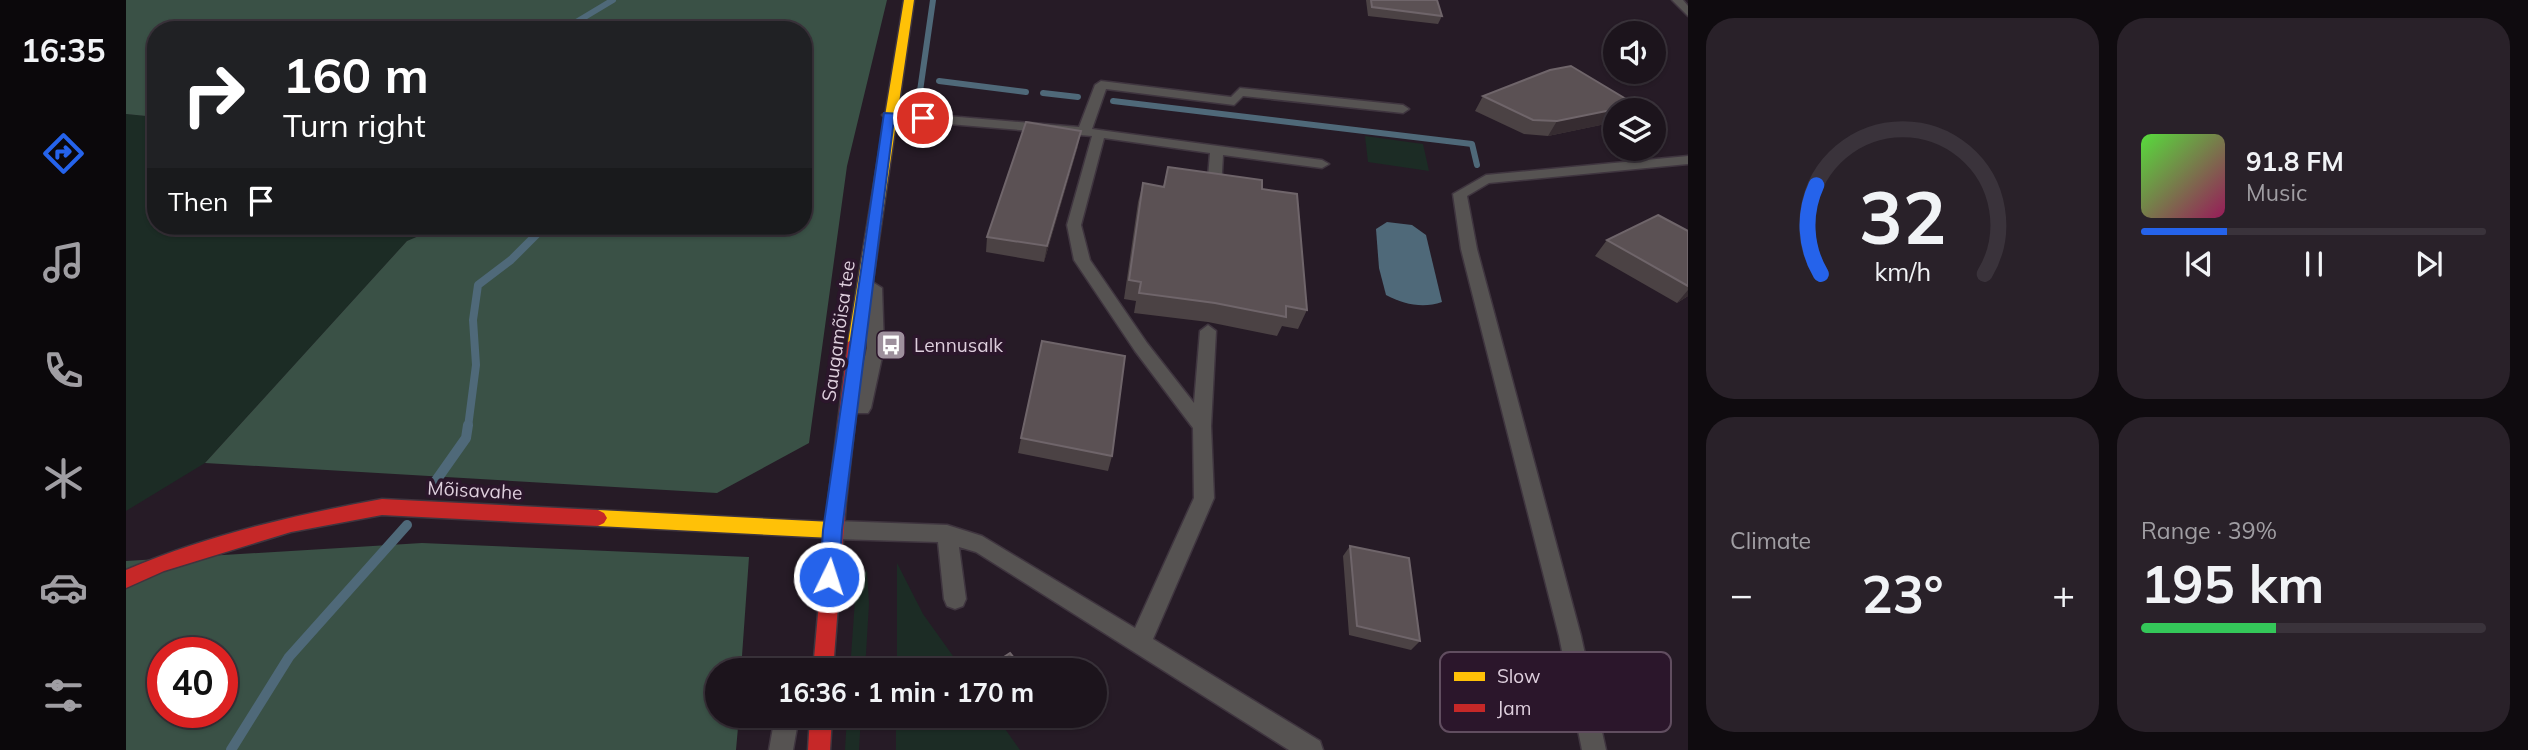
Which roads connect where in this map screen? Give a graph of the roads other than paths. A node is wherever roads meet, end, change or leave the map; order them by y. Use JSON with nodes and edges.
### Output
{"nodes":[{"id":1,"x":909,"y":0,"type":"edge"},
{"id":2,"x":1677,"y":0,"type":"edge"},
{"id":3,"x":1688,"y":13,"type":"edge"},
{"id":4,"x":1403,"y":109,"type":"dead end"},
{"id":5,"x":888,"y":115,"type":"junction"},
{"id":6,"x":1091,"y":133,"type":"junction"},
{"id":7,"x":1217,"y":150,"type":"junction"},
{"id":8,"x":1688,"y":160,"type":"edge"},
{"id":9,"x":1322,"y":164,"type":"dead end"},
{"id":10,"x":1214,"y":189,"type":"edge"},
{"id":11,"x":869,"y":262,"type":"joint"},
{"id":12,"x":1208,"y":331,"type":"dead end"},
{"id":13,"x":1202,"y":426,"type":"junction"},
{"id":14,"x":840,"y":471,"type":"joint"},
{"id":15,"x":832,"y":530,"type":"junction"},
{"id":16,"x":947,"y":534,"type":"junction"},
{"id":17,"x":126,"y":579,"type":"edge"},
{"id":18,"x":955,"y":599,"type":"dead end"},
{"id":19,"x":826,"y":624,"type":"junction"},
{"id":20,"x":1139,"y":644,"type":"junction"},
{"id":21,"x":1573,"y":652,"type":"edge"},
{"id":22,"x":812,"y":658,"type":"edge"},
{"id":23,"x":825,"y":658,"type":"edge"},
{"id":24,"x":785,"y":728,"type":"edge"},
{"id":25,"x":820,"y":728,"type":"edge"},
{"id":26,"x":1590,"y":732,"type":"edge"},
{"id":27,"x":782,"y":750,"type":"edge"},
{"id":28,"x":819,"y":750,"type":"edge"},
{"id":29,"x":1311,"y":750,"type":"edge"},
{"id":30,"x":1594,"y":750,"type":"edge"}],
"edges":[{"from":1,"to":5,"type":"street","name":"Saugamõisa tee"},
{"from":2,"to":3,"type":"lane"},
{"from":4,"to":6,"type":"lane"},
{"from":5,"to":6,"type":"lane"},
{"from":5,"to":11,"type":"street","name":"Saugamõisa tee"},
{"from":6,"to":7,"type":"lane"},
{"from":6,"to":13,"type":"lane"},
{"from":7,"to":9,"type":"lane"},
{"from":7,"to":10,"type":"lane"},
{"from":8,"to":21,"type":"lane"},
{"from":11,"to":14,"type":"lane"},
{"from":12,"to":13,"type":"lane"},
{"from":13,"to":20,"type":"lane"},
{"from":14,"to":15,"type":"street"},
{"from":15,"to":16,"type":"lane"},
{"from":15,"to":17,"type":"street","name":"Mõisavahe"},
{"from":15,"to":19,"type":"street"},
{"from":16,"to":18,"type":"lane"},
{"from":16,"to":20,"type":"lane"},
{"from":19,"to":22,"type":"lane"},
{"from":19,"to":23,"type":"street"},
{"from":20,"to":29,"type":"lane"},
{"from":24,"to":27,"type":"lane"},
{"from":25,"to":28,"type":"street"},
{"from":26,"to":30,"type":"lane"}]}
